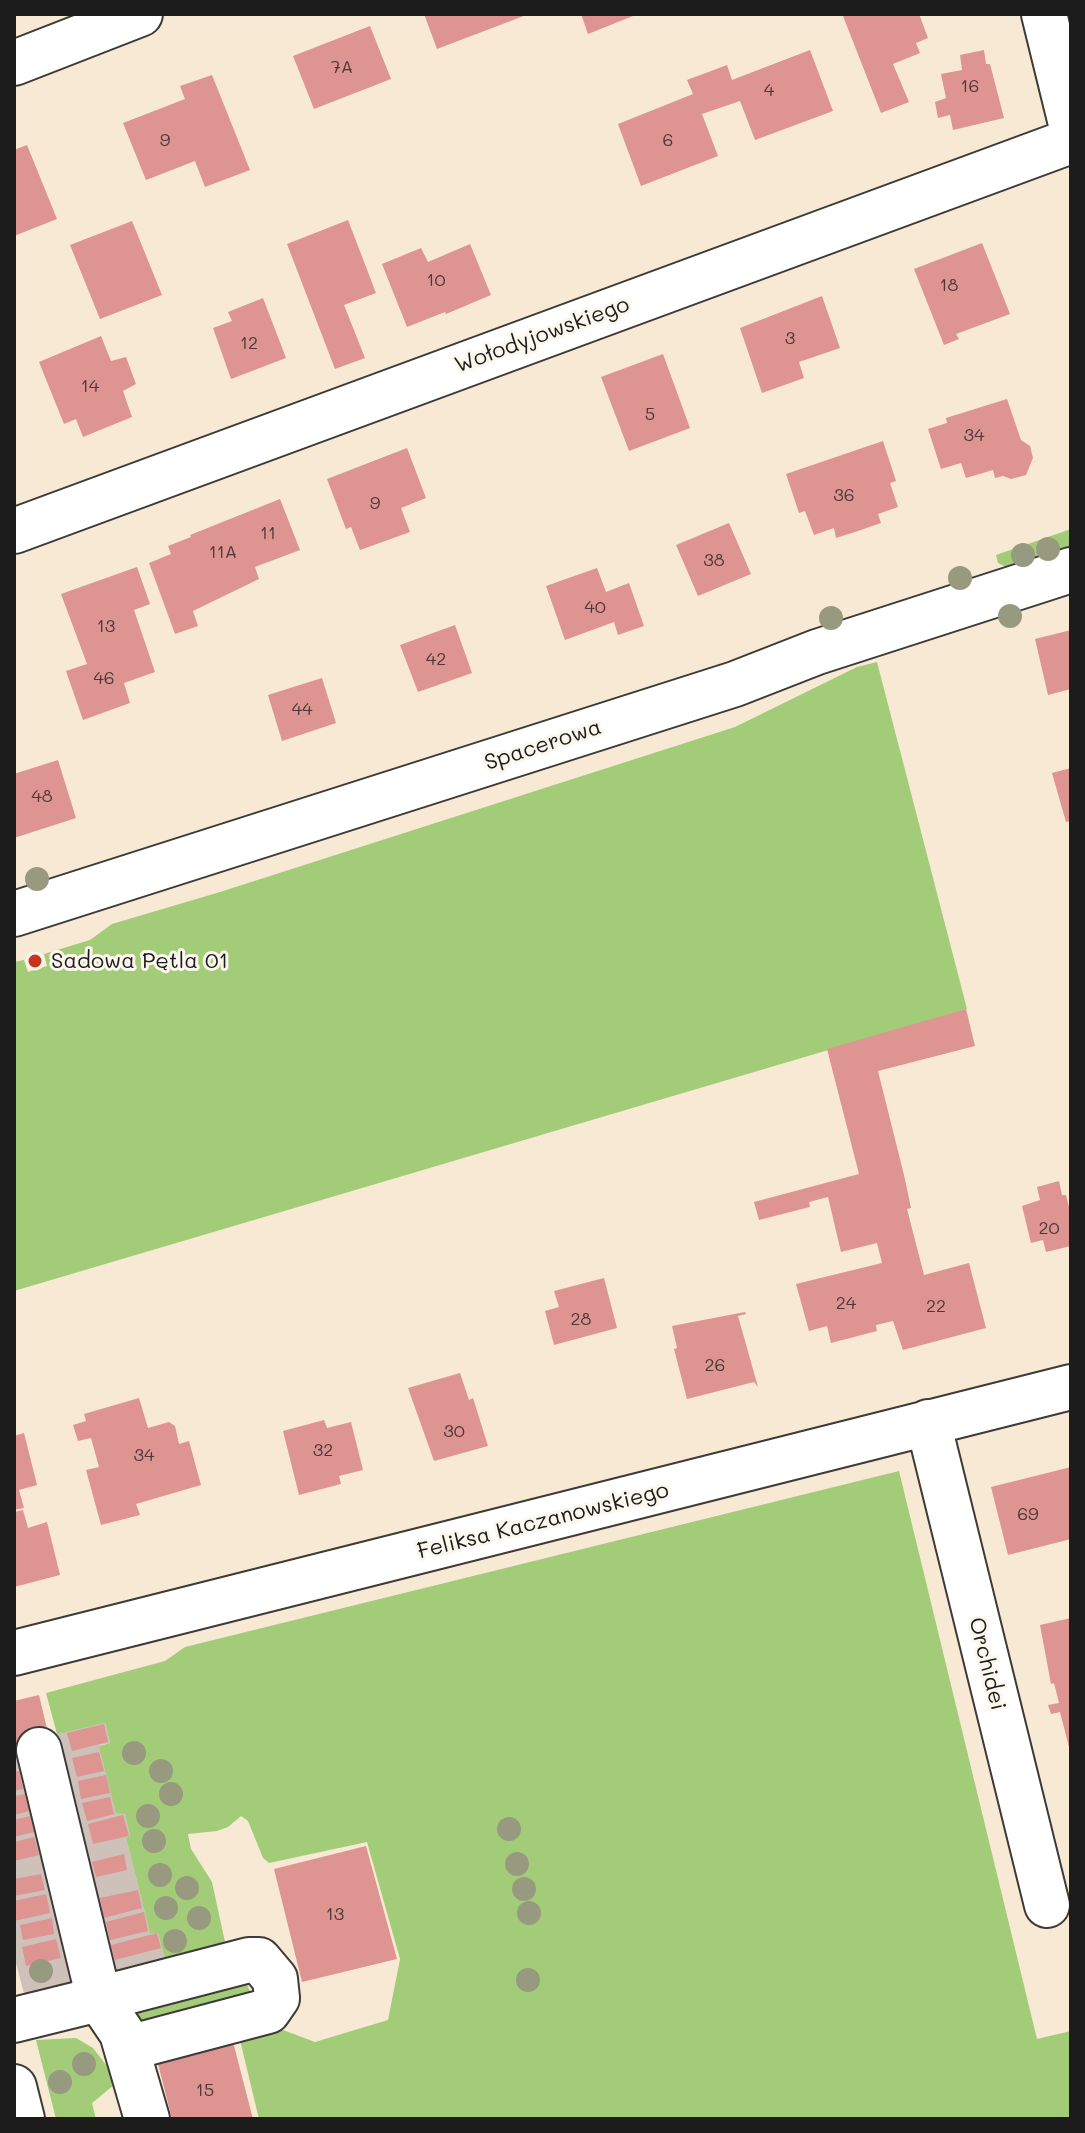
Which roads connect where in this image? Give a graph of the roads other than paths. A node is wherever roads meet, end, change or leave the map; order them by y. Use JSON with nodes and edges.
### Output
{"nodes":[{"id":1,"x":140,"y":14,"type":"edge"},
{"id":2,"x":1044,"y":14,"type":"edge"},
{"id":3,"x":14,"y":63,"type":"edge"},
{"id":4,"x":1071,"y":124,"type":"edge"},
{"id":5,"x":1071,"y":141,"type":"edge"},
{"id":6,"x":14,"y":531,"type":"edge"},
{"id":7,"x":1071,"y":570,"type":"edge"},
{"id":8,"x":14,"y":914,"type":"edge"},
{"id":9,"x":1071,"y":1387,"type":"edge"},
{"id":10,"x":928,"y":1422,"type":"junction"},
{"id":11,"x":14,"y":1653,"type":"edge"},
{"id":12,"x":39,"y":1750,"type":"dead end"},
{"id":13,"x":1047,"y":1905,"type":"dead end"},
{"id":14,"x":99,"y":1999,"type":"junction"},
{"id":15,"x":14,"y":2020,"type":"edge"},
{"id":16,"x":128,"y":2048,"type":"junction"},
{"id":17,"x":14,"y":2087,"type":"edge"},
{"id":18,"x":22,"y":2119,"type":"edge"},
{"id":19,"x":147,"y":2119,"type":"edge"}],
"edges":[{"from":1,"to":3,"type":"street"},
{"from":2,"to":4,"type":"street"},
{"from":5,"to":6,"type":"street","name":"Wołodyjowskiego"},
{"from":7,"to":8,"type":"street","name":"Spacerowa"},
{"from":9,"to":10,"type":"street","name":"Feliksa Kaczanowskiego"},
{"from":10,"to":11,"type":"street","name":"Feliksa Kaczanowskiego"},
{"from":10,"to":13,"type":"street","name":"Orchidei"},
{"from":12,"to":14,"type":"street"},
{"from":14,"to":15,"type":"street"},
{"from":14,"to":16,"type":"street"},
{"from":14,"to":16,"type":"street"},
{"from":16,"to":19,"type":"street"},
{"from":17,"to":18,"type":"street"}]}
